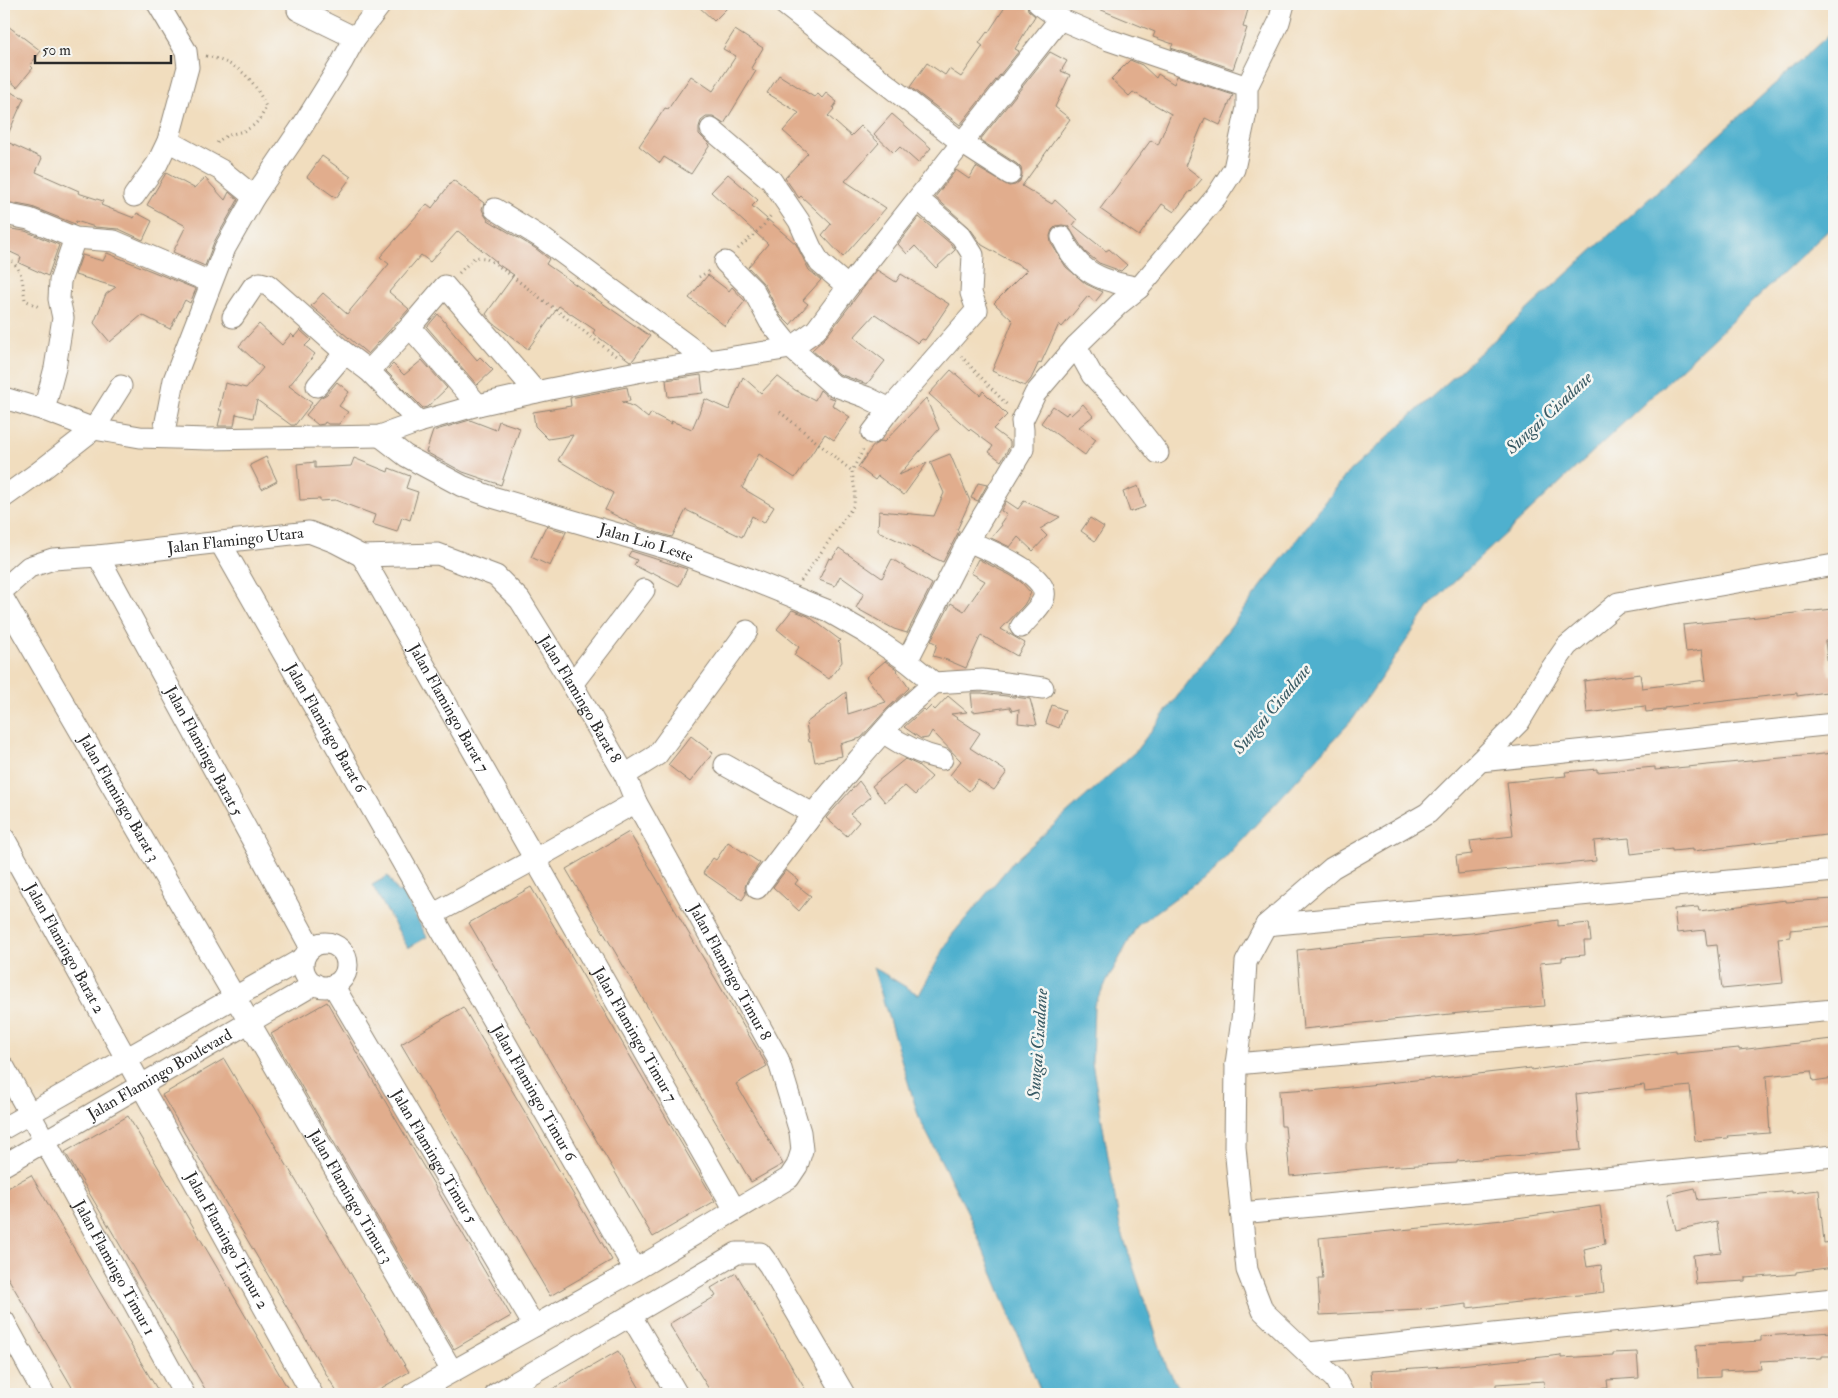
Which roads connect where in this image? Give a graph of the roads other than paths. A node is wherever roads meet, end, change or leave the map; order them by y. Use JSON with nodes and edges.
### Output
{"nodes":[{"id":1,"x":381,"y":4,"type":"edge"},
{"id":2,"x":784,"y":4,"type":"edge"},
{"id":3,"x":1039,"y":4,"type":"edge"},
{"id":4,"x":1284,"y":4,"type":"edge"},
{"id":5,"x":162,"y":6,"type":"edge"},
{"id":6,"x":298,"y":10,"type":"dead end"},
{"id":7,"x":1060,"y":19,"type":"junction"},
{"id":8,"x":355,"y":38,"type":"junction"},
{"id":9,"x":1247,"y":87,"type":"junction"},
{"id":10,"x":711,"y":129,"type":"dead end"},
{"id":11,"x":168,"y":141,"type":"junction"},
{"id":12,"x":962,"y":143,"type":"junction"},
{"id":13,"x":1010,"y":174,"type":"dead end"},
{"id":14,"x":134,"y":196,"type":"dead end"},
{"id":15,"x":254,"y":197,"type":"junction"},
{"id":16,"x":918,"y":199,"type":"junction"},
{"id":17,"x":494,"y":209,"type":"dead end"},
{"id":18,"x":4,"y":216,"type":"edge"},
{"id":19,"x":76,"y":238,"type":"junction"},
{"id":20,"x":1062,"y":238,"type":"dead end"},
{"id":21,"x":725,"y":262,"type":"road end"},
{"id":22,"x":210,"y":284,"type":"junction"},
{"id":23,"x":848,"y":287,"type":"junction"},
{"id":24,"x":1140,"y":288,"type":"junction"},
{"id":25,"x":232,"y":317,"type":"dead end"},
{"id":26,"x":410,"y":327,"type":"junction"},
{"id":27,"x":1076,"y":346,"type":"junction"},
{"id":28,"x":791,"y":348,"type":"junction"},
{"id":29,"x":345,"y":353,"type":"junction"},
{"id":30,"x":710,"y":362,"type":"junction"},
{"id":31,"x":369,"y":371,"type":"junction"},
{"id":32,"x":121,"y":386,"type":"dead end"},
{"id":33,"x":317,"y":386,"type":"dead end"},
{"id":34,"x":536,"y":392,"type":"junction"},
{"id":35,"x":4,"y":398,"type":"edge"},
{"id":36,"x":478,"y":405,"type":"junction"},
{"id":37,"x":890,"y":409,"type":"junction"},
{"id":38,"x":44,"y":410,"type":"junction"},
{"id":39,"x":419,"y":422,"type":"junction"},
{"id":40,"x":94,"y":429,"type":"junction"},
{"id":41,"x":872,"y":433,"type":"road end"},
{"id":42,"x":380,"y":436,"type":"junction"},
{"id":43,"x":164,"y":437,"type":"junction"},
{"id":44,"x":1158,"y":453,"type":"dead end"},
{"id":45,"x":4,"y":497,"type":"edge"},
{"id":46,"x":968,"y":541,"type":"junction"},
{"id":47,"x":220,"y":542,"type":"junction"},
{"id":48,"x":98,"y":556,"type":"junction"},
{"id":49,"x":362,"y":556,"type":"junction"},
{"id":50,"x":1834,"y":565,"type":"edge"},
{"id":51,"x":4,"y":589,"type":"edge"},
{"id":52,"x":644,"y":590,"type":"dead end"},
{"id":53,"x":4,"y":600,"type":"edge"},
{"id":54,"x":520,"y":600,"type":"joint"},
{"id":55,"x":1021,"y":627,"type":"dead end"},
{"id":56,"x":747,"y":631,"type":"dead end"},
{"id":57,"x":907,"y":661,"type":"junction"},
{"id":58,"x":934,"y":683,"type":"junction"},
{"id":59,"x":572,"y":684,"type":"junction"},
{"id":60,"x":1043,"y":688,"type":"dead end"},
{"id":61,"x":1834,"y":724,"type":"edge"},
{"id":62,"x":883,"y":732,"type":"junction"},
{"id":63,"x":942,"y":759,"type":"dead end"},
{"id":64,"x":1480,"y":761,"type":"junction"},
{"id":65,"x":725,"y":765,"type":"dead end"},
{"id":66,"x":625,"y":775,"type":"junction"},
{"id":67,"x":636,"y":802,"type":"junction"},
{"id":68,"x":813,"y":814,"type":"junction"},
{"id":69,"x":4,"y":838,"type":"edge"},
{"id":70,"x":535,"y":859,"type":"junction"},
{"id":71,"x":1834,"y":871,"type":"edge"},
{"id":72,"x":757,"y":888,"type":"dead end"},
{"id":73,"x":432,"y":915,"type":"junction"},
{"id":74,"x":1266,"y":925,"type":"junction"},
{"id":75,"x":308,"y":953,"type":"junction"},
{"id":76,"x":324,"y":985,"type":"junction"},
{"id":77,"x":235,"y":997,"type":"junction"},
{"id":78,"x":1834,"y":1010,"type":"edge"},
{"id":79,"x":249,"y":1023,"type":"junction"},
{"id":80,"x":126,"y":1059,"type":"junction"},
{"id":81,"x":1236,"y":1064,"type":"junction"},
{"id":82,"x":4,"y":1067,"type":"edge"},
{"id":83,"x":141,"y":1086,"type":"junction"},
{"id":84,"x":29,"y":1113,"type":"junction"},
{"id":85,"x":4,"y":1128,"type":"edge"},
{"id":86,"x":44,"y":1142,"type":"junction"},
{"id":87,"x":1834,"y":1156,"type":"edge"},
{"id":88,"x":4,"y":1165,"type":"edge"},
{"id":89,"x":735,"y":1210,"type":"junction"},
{"id":90,"x":1242,"y":1213,"type":"junction"},
{"id":91,"x":635,"y":1270,"type":"junction"},
{"id":92,"x":1834,"y":1299,"type":"edge"},
{"id":93,"x":631,"y":1316,"type":"junction"},
{"id":94,"x":4,"y":1321,"type":"edge"},
{"id":95,"x":534,"y":1326,"type":"junction"},
{"id":96,"x":1308,"y":1353,"type":"junction"},
{"id":97,"x":452,"y":1371,"type":"junction"},
{"id":98,"x":506,"y":1392,"type":"edge"},
{"id":99,"x":44,"y":1394,"type":"edge"},
{"id":100,"x":184,"y":1394,"type":"edge"},
{"id":101,"x":312,"y":1394,"type":"edge"},
{"id":102,"x":412,"y":1394,"type":"edge"},
{"id":103,"x":677,"y":1394,"type":"edge"},
{"id":104,"x":844,"y":1394,"type":"edge"},
{"id":105,"x":1343,"y":1394,"type":"edge"}],
"edges":[{"from":1,"to":8,"type":"street"},
{"from":2,"to":12,"type":"street"},
{"from":3,"to":7,"type":"street"},
{"from":4,"to":9,"type":"street"},
{"from":5,"to":11,"type":"street"},
{"from":6,"to":8,"type":"street"},
{"from":7,"to":9,"type":"street"},
{"from":7,"to":12,"type":"street"},
{"from":8,"to":15,"type":"street"},
{"from":9,"to":24,"type":"street"},
{"from":10,"to":23,"type":"street"},
{"from":11,"to":14,"type":"street"},
{"from":11,"to":15,"type":"street"},
{"from":12,"to":13,"type":"street"},
{"from":12,"to":16,"type":"street"},
{"from":15,"to":22,"type":"street"},
{"from":16,"to":23,"type":"street"},
{"from":16,"to":37,"type":"street"},
{"from":17,"to":30,"type":"street"},
{"from":18,"to":19,"type":"street"},
{"from":19,"to":22,"type":"street"},
{"from":19,"to":38,"type":"street"},
{"from":20,"to":24,"type":"street"},
{"from":21,"to":28,"type":"street"},
{"from":22,"to":43,"type":"street"},
{"from":23,"to":28,"type":"street"},
{"from":24,"to":27,"type":"street"},
{"from":25,"to":29,"type":"street"},
{"from":26,"to":31,"type":"street"},
{"from":26,"to":34,"type":"street"},
{"from":26,"to":36,"type":"street"},
{"from":27,"to":44,"type":"street"},
{"from":27,"to":46,"type":"street"},
{"from":28,"to":30,"type":"street"},
{"from":28,"to":37,"type":"street"},
{"from":29,"to":31,"type":"street"},
{"from":29,"to":33,"type":"street"},
{"from":30,"to":34,"type":"street"},
{"from":31,"to":39,"type":"street"},
{"from":32,"to":40,"type":"street"},
{"from":34,"to":36,"type":"street"},
{"from":35,"to":38,"type":"street"},
{"from":36,"to":39,"type":"street"},
{"from":37,"to":41,"type":"street"},
{"from":38,"to":40,"type":"street"},
{"from":39,"to":42,"type":"street"},
{"from":40,"to":43,"type":"street"},
{"from":40,"to":45,"type":"street"},
{"from":42,"to":43,"type":"street"},
{"from":42,"to":57,"type":"street","name":"Jalan Lio Leste"},
{"from":46,"to":55,"type":"street"},
{"from":46,"to":57,"type":"street"},
{"from":47,"to":48,"type":"street","name":"Jalan Flamingo Utara"},
{"from":47,"to":49,"type":"street","name":"Jalan Flamingo Utara"},
{"from":47,"to":73,"type":"street","name":"Jalan Flamingo Barat 6"},
{"from":48,"to":51,"type":"street","name":"Jalan Flamingo Utara"},
{"from":48,"to":75,"type":"street","name":"Jalan Flamingo Barat 5"},
{"from":49,"to":54,"type":"street","name":"Jalan Flamingo Utara"},
{"from":49,"to":70,"type":"street","name":"Jalan Flamingo Barat 7"},
{"from":50,"to":64,"type":"street"},
{"from":52,"to":59,"type":"street"},
{"from":53,"to":77,"type":"street","name":"Jalan Flamingo Barat 3"},
{"from":54,"to":59,"type":"street","name":"Jalan Flamingo Barat 8"},
{"from":56,"to":66,"type":"street"},
{"from":57,"to":58,"type":"street","name":"Jalan Lio Leste"},
{"from":58,"to":60,"type":"street"},
{"from":58,"to":62,"type":"street"},
{"from":59,"to":66,"type":"street","name":"Jalan Flamingo Barat 8"},
{"from":61,"to":64,"type":"street"},
{"from":62,"to":63,"type":"street"},
{"from":62,"to":68,"type":"street"},
{"from":64,"to":74,"type":"street"},
{"from":65,"to":68,"type":"street"},
{"from":66,"to":67,"type":"street","name":"Jalan Flamingo Barat 8"},
{"from":67,"to":70,"type":"street"},
{"from":67,"to":89,"type":"street","name":"Jalan Flamingo Timur 8"},
{"from":68,"to":72,"type":"street"},
{"from":69,"to":80,"type":"street","name":"Jalan Flamingo Barat 2"},
{"from":70,"to":73,"type":"street"},
{"from":70,"to":89,"type":"street","name":"Jalan Flamingo Timur 7"},
{"from":71,"to":74,"type":"street"},
{"from":73,"to":91,"type":"street","name":"Jalan Flamingo Timur 6"},
{"from":74,"to":81,"type":"street"},
{"from":75,"to":76,"type":"street"},
{"from":75,"to":76,"type":"street"},
{"from":75,"to":77,"type":"street","name":"Jalan Flamingo Boulevard"},
{"from":76,"to":79,"type":"street","name":"Jalan Flamingo Boulevard"},
{"from":76,"to":95,"type":"street","name":"Jalan Flamingo Timur 5"},
{"from":77,"to":79,"type":"street","name":"Jalan Flamingo Barat 3"},
{"from":77,"to":80,"type":"street","name":"Jalan Flamingo Boulevard"},
{"from":78,"to":81,"type":"street"},
{"from":79,"to":83,"type":"street","name":"Jalan Flamingo Boulevard"},
{"from":79,"to":97,"type":"street","name":"Jalan Flamingo Timur 3"},
{"from":80,"to":83,"type":"street","name":"Jalan Flamingo Barat 2"},
{"from":80,"to":84,"type":"street","name":"Jalan Flamingo Boulevard"},
{"from":81,"to":90,"type":"street"},
{"from":82,"to":84,"type":"street","name":"Jalan Flamingo Timur 1"},
{"from":83,"to":86,"type":"street","name":"Jalan Flamingo Boulevard"},
{"from":83,"to":101,"type":"street","name":"Jalan Flamingo Timur 2"},
{"from":84,"to":85,"type":"street","name":"Jalan Flamingo Boulevard"},
{"from":84,"to":86,"type":"street","name":"Jalan Flamingo Timur 1"},
{"from":86,"to":88,"type":"street","name":"Jalan Flamingo Boulevard"},
{"from":86,"to":100,"type":"street","name":"Jalan Flamingo Timur 1"},
{"from":87,"to":90,"type":"street"},
{"from":89,"to":91,"type":"street"},
{"from":90,"to":96,"type":"street"},
{"from":91,"to":95,"type":"street"},
{"from":92,"to":96,"type":"street"},
{"from":93,"to":98,"type":"street"},
{"from":93,"to":103,"type":"street"},
{"from":93,"to":104,"type":"street"},
{"from":94,"to":99,"type":"street"},
{"from":95,"to":97,"type":"street"},
{"from":96,"to":105,"type":"street"},
{"from":97,"to":102,"type":"street"}]}
